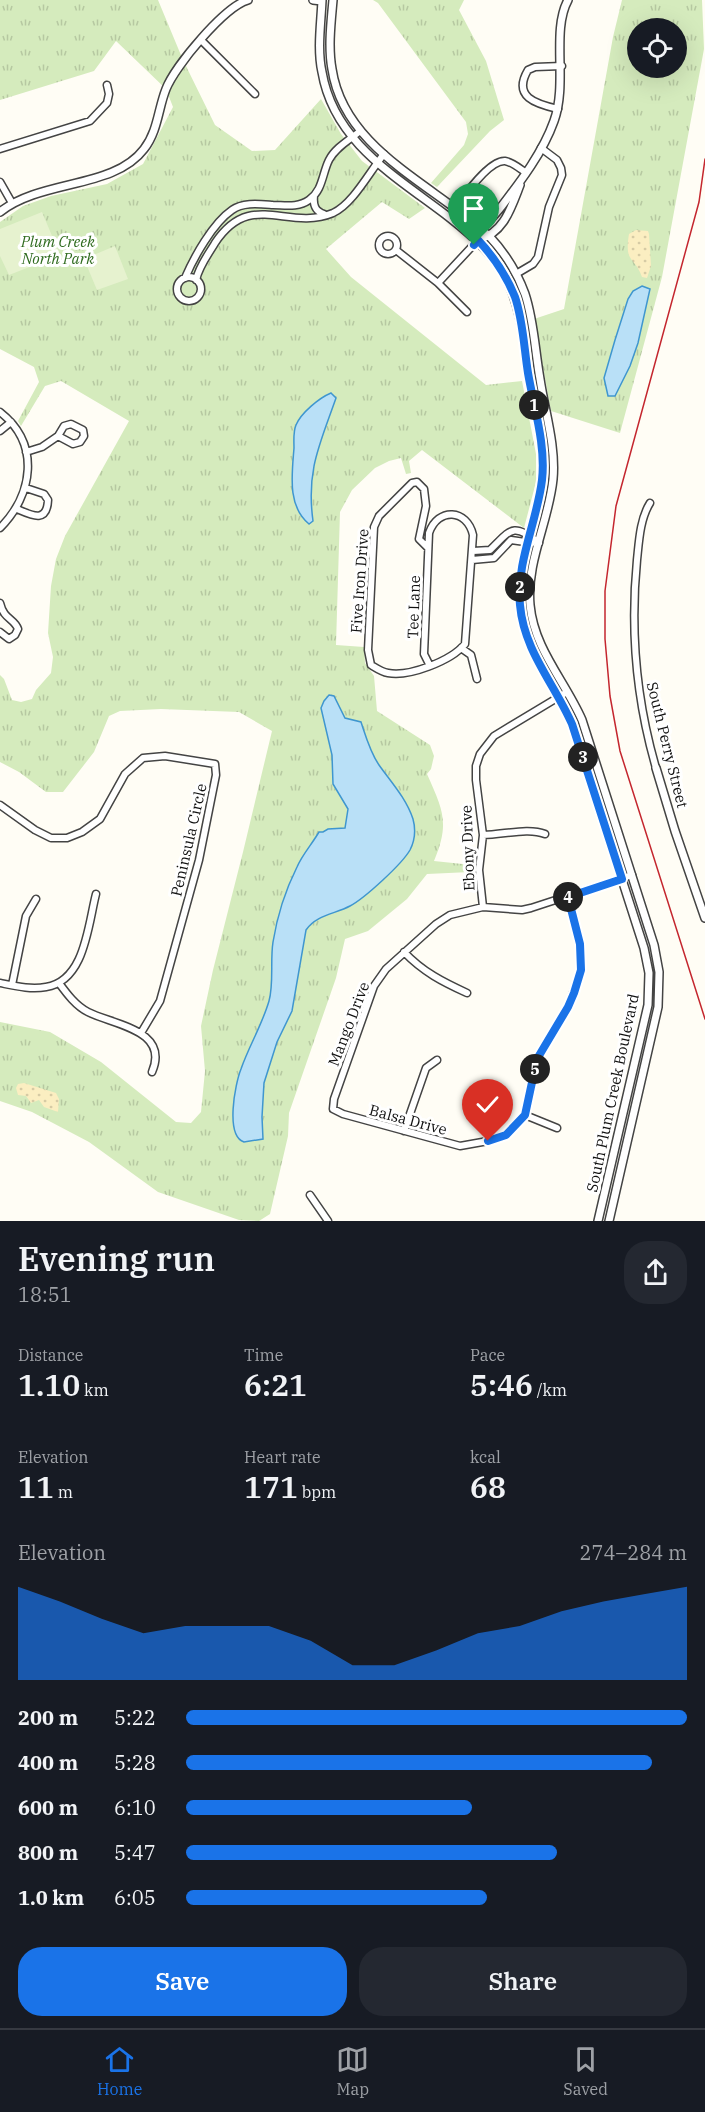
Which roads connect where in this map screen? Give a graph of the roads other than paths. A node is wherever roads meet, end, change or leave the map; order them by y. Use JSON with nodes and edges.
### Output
{"nodes":[{"id":1,"x":248,"y":0,"type":"edge"},
{"id":2,"x":313,"y":0,"type":"edge"},
{"id":3,"x":322,"y":0,"type":"edge"},
{"id":4,"x":333,"y":0,"type":"edge"},
{"id":5,"x":568,"y":0,"type":"edge"},
{"id":6,"x":201,"y":40,"type":"junction"},
{"id":7,"x":562,"y":66,"type":"junction"},
{"id":8,"x":107,"y":85,"type":"dead end"},
{"id":9,"x":255,"y":94,"type":"dead end"},
{"id":10,"x":558,"y":109,"type":"junction"},
{"id":11,"x":359,"y":132,"type":"junction"},
{"id":12,"x":351,"y":138,"type":"junction"},
{"id":13,"x":541,"y":148,"type":"junction"},
{"id":14,"x":0,"y":149,"type":"edge"},
{"id":15,"x":384,"y":154,"type":"junction"},
{"id":16,"x":377,"y":162,"type":"junction"},
{"id":17,"x":525,"y":172,"type":"junction"},
{"id":18,"x":0,"y":182,"type":"edge"},
{"id":19,"x":314,"y":195,"type":"junction"},
{"id":20,"x":12,"y":203,"type":"junction"},
{"id":21,"x":455,"y":209,"type":"junction"},
{"id":22,"x":0,"y":212,"type":"edge"},
{"id":23,"x":326,"y":215,"type":"junction"},
{"id":24,"x":482,"y":230,"type":"junction"},
{"id":25,"x":489,"y":236,"type":"junction"},
{"id":26,"x":478,"y":240,"type":"junction"},
{"id":27,"x":396,"y":250,"type":"dead end"},
{"id":28,"x":516,"y":274,"type":"junction"},
{"id":29,"x":184,"y":278,"type":"junction"},
{"id":30,"x":196,"y":280,"type":"junction"},
{"id":31,"x":438,"y":283,"type":"junction"},
{"id":32,"x":467,"y":312,"type":"dead end"},
{"id":33,"x":0,"y":412,"type":"edge"},
{"id":34,"x":11,"y":422,"type":"junction"},
{"id":35,"x":0,"y":431,"type":"edge"},
{"id":36,"x":58,"y":436,"type":"dead end"},
{"id":37,"x":26,"y":452,"type":"junction"},
{"id":38,"x":26,"y":488,"type":"junction"},
{"id":39,"x":650,"y":503,"type":"dead end"},
{"id":40,"x":17,"y":508,"type":"junction"},
{"id":41,"x":0,"y":528,"type":"edge"},
{"id":42,"x":528,"y":539,"type":"junction"},
{"id":43,"x":539,"y":543,"type":"junction"},
{"id":44,"x":428,"y":548,"type":"junction"},
{"id":45,"x":472,"y":551,"type":"junction"},
{"id":46,"x":472,"y":560,"type":"junction"},
{"id":47,"x":0,"y":603,"type":"edge"},
{"id":48,"x":0,"y":632,"type":"edge"},
{"id":49,"x":461,"y":648,"type":"junction"},
{"id":50,"x":430,"y":666,"type":"junction"},
{"id":51,"x":477,"y":679,"type":"dead end"},
{"id":52,"x":567,"y":692,"type":"junction"},
{"id":53,"x":558,"y":697,"type":"junction"},
{"id":54,"x":656,"y":768,"type":"joint"},
{"id":55,"x":0,"y":806,"type":"edge"},
{"id":56,"x":545,"y":834,"type":"dead end"},
{"id":57,"x":483,"y":835,"type":"junction"},
{"id":58,"x":632,"y":875,"type":"junction"},
{"id":59,"x":622,"y":879,"type":"junction"},
{"id":60,"x":96,"y":894,"type":"dead end"},
{"id":61,"x":568,"y":897,"type":"junction"},
{"id":62,"x":36,"y":899,"type":"dead end"},
{"id":63,"x":483,"y":907,"type":"junction"},
{"id":64,"x":705,"y":918,"type":"edge"},
{"id":65,"x":404,"y":952,"type":"junction"},
{"id":66,"x":0,"y":983,"type":"edge"},
{"id":67,"x":59,"y":983,"type":"junction"},
{"id":68,"x":12,"y":985,"type":"junction"},
{"id":69,"x":467,"y":993,"type":"dead end"},
{"id":70,"x":141,"y":1033,"type":"junction"},
{"id":71,"x":437,"y":1060,"type":"dead end"},
{"id":72,"x":152,"y":1072,"type":"dead end"},
{"id":73,"x":333,"y":1109,"type":"joint"},
{"id":74,"x":525,"y":1115,"type":"junction"},
{"id":75,"x":557,"y":1128,"type":"dead end"},
{"id":76,"x":404,"y":1131,"type":"junction"},
{"id":77,"x":310,"y":1195,"type":"dead end"},
{"id":78,"x":328,"y":1221,"type":"edge"},
{"id":79,"x":598,"y":1221,"type":"edge"},
{"id":80,"x":609,"y":1221,"type":"edge"}],
"edges":[{"from":1,"to":6,"type":"street"},
{"from":2,"to":3,"type":"street"},
{"from":3,"to":12,"type":"street","name":"South Plum Creek Boulevard"},
{"from":4,"to":11,"type":"street","name":"South Plum Creek Boulevard"},
{"from":5,"to":7,"type":"street"},
{"from":6,"to":9,"type":"street"},
{"from":6,"to":20,"type":"street"},
{"from":7,"to":10,"type":"street"},
{"from":7,"to":10,"type":"street"},
{"from":8,"to":14,"type":"street"},
{"from":10,"to":13,"type":"street"},
{"from":11,"to":12,"type":"street"},
{"from":11,"to":15,"type":"street","name":"South Plum Creek Boulevard"},
{"from":12,"to":16,"type":"street","name":"South Plum Creek Boulevard"},
{"from":12,"to":19,"type":"street"},
{"from":13,"to":17,"type":"street"},
{"from":13,"to":28,"type":"street"},
{"from":15,"to":16,"type":"street"},
{"from":15,"to":21,"type":"street","name":"South Plum Creek Boulevard"},
{"from":16,"to":23,"type":"street"},
{"from":16,"to":26,"type":"street","name":"South Plum Creek Boulevard"},
{"from":17,"to":21,"type":"street"},
{"from":17,"to":24,"type":"street"},
{"from":17,"to":25,"type":"street"},
{"from":18,"to":20,"type":"street"},
{"from":19,"to":23,"type":"street"},
{"from":19,"to":29,"type":"street"},
{"from":20,"to":22,"type":"street"},
{"from":21,"to":24,"type":"street","name":"South Plum Creek Boulevard"},
{"from":23,"to":30,"type":"street"},
{"from":24,"to":25,"type":"street","name":"South Plum Creek Boulevard"},
{"from":24,"to":26,"type":"street"},
{"from":25,"to":26,"type":"street"},
{"from":25,"to":28,"type":"street","name":"South Plum Creek Boulevard"},
{"from":26,"to":31,"type":"street"},
{"from":26,"to":42,"type":"street","name":"South Plum Creek Boulevard"},
{"from":27,"to":31,"type":"street"},
{"from":28,"to":43,"type":"street","name":"South Plum Creek Boulevard"},
{"from":29,"to":30,"type":"street"},
{"from":29,"to":30,"type":"street"},
{"from":31,"to":32,"type":"street"},
{"from":33,"to":34,"type":"street"},
{"from":34,"to":35,"type":"street"},
{"from":34,"to":37,"type":"street"},
{"from":36,"to":37,"type":"street"},
{"from":37,"to":38,"type":"street"},
{"from":38,"to":40,"type":"street"},
{"from":38,"to":40,"type":"street"},
{"from":39,"to":54,"type":"street","name":"South Perry Street"},
{"from":40,"to":41,"type":"street"},
{"from":42,"to":43,"type":"street"},
{"from":42,"to":45,"type":"street"},
{"from":42,"to":46,"type":"street"},
{"from":42,"to":53,"type":"street","name":"South Plum Creek Boulevard"},
{"from":43,"to":52,"type":"street","name":"South Plum Creek Boulevard"},
{"from":44,"to":45,"type":"street"},
{"from":44,"to":50,"type":"street","name":"Tee Lane"},
{"from":44,"to":50,"type":"street","name":"Five Iron Drive"},
{"from":45,"to":46,"type":"street"},
{"from":46,"to":49,"type":"street"},
{"from":47,"to":48,"type":"street"},
{"from":49,"to":50,"type":"street"},
{"from":49,"to":51,"type":"street"},
{"from":52,"to":53,"type":"street","name":"Ebony Drive"},
{"from":52,"to":58,"type":"street","name":"South Plum Creek Boulevard"},
{"from":53,"to":57,"type":"street","name":"Ebony Drive"},
{"from":53,"to":59,"type":"street","name":"South Plum Creek Boulevard"},
{"from":54,"to":64,"type":"street","name":"South Perry Street"},
{"from":55,"to":70,"type":"street","name":"Peninsula Circle"},
{"from":56,"to":57,"type":"street"},
{"from":57,"to":63,"type":"street","name":"Ebony Drive"},
{"from":58,"to":59,"type":"street","name":"Mango Drive"},
{"from":58,"to":80,"type":"street","name":"South Plum Creek Boulevard"},
{"from":59,"to":61,"type":"street","name":"Mango Drive"},
{"from":59,"to":79,"type":"street","name":"South Plum Creek Boulevard"},
{"from":60,"to":67,"type":"street"},
{"from":61,"to":63,"type":"street","name":"Mango Drive"},
{"from":61,"to":74,"type":"street"},
{"from":62,"to":68,"type":"street"},
{"from":63,"to":65,"type":"street","name":"Mango Drive"},
{"from":65,"to":69,"type":"street"},
{"from":65,"to":73,"type":"street","name":"Mango Drive"},
{"from":66,"to":68,"type":"street"},
{"from":67,"to":68,"type":"street"},
{"from":67,"to":70,"type":"street"},
{"from":70,"to":72,"type":"street"},
{"from":71,"to":76,"type":"street"},
{"from":73,"to":76,"type":"street","name":"Balsa Drive"},
{"from":74,"to":75,"type":"street"},
{"from":74,"to":76,"type":"street","name":"Balsa Drive"},
{"from":77,"to":78,"type":"street"}]}
